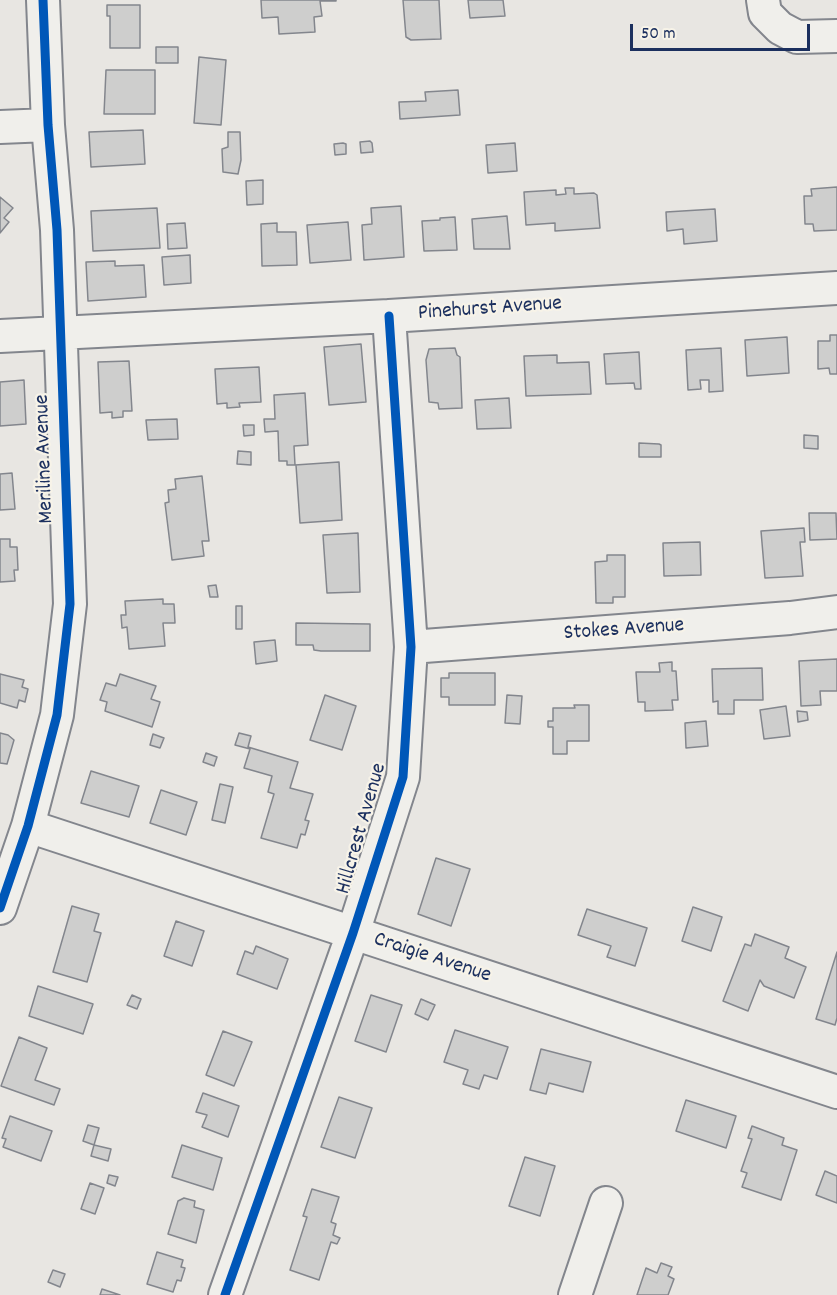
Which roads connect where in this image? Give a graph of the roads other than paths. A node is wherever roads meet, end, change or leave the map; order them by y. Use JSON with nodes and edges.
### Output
{"nodes":[{"id":1,"x":43,"y":0,"type":"edge"},
{"id":2,"x":763,"y":0,"type":"edge"},
{"id":3,"x":837,"y":36,"type":"edge"},
{"id":4,"x":48,"y":124,"type":"junction"},
{"id":5,"x":0,"y":128,"type":"edge"},
{"id":6,"x":837,"y":288,"type":"edge"},
{"id":7,"x":389,"y":316,"type":"junction"},
{"id":8,"x":61,"y":333,"type":"junction"},
{"id":9,"x":0,"y":336,"type":"edge"},
{"id":10,"x":837,"y":612,"type":"edge"},
{"id":11,"x":411,"y":646,"type":"junction"},
{"id":12,"x":28,"y":826,"type":"junction"},
{"id":13,"x":0,"y":908,"type":"edge"},
{"id":14,"x":353,"y":933,"type":"junction"},
{"id":15,"x":837,"y":1092,"type":"edge"},
{"id":16,"x":606,"y":1203,"type":"dead end"},
{"id":17,"x":225,"y":1295,"type":"edge"},
{"id":18,"x":575,"y":1295,"type":"edge"}],
"edges":[{"from":1,"to":4,"type":"street","name":"Meriline Avenue"},
{"from":2,"to":3,"type":"street"},
{"from":4,"to":5,"type":"street"},
{"from":4,"to":8,"type":"street","name":"Meriline Avenue"},
{"from":6,"to":7,"type":"street","name":"Pinehurst Avenue"},
{"from":7,"to":8,"type":"street","name":"Pinehurst Avenue"},
{"from":7,"to":11,"type":"street","name":"Hillcrest Avenue"},
{"from":8,"to":9,"type":"street","name":"Pinehurst Avenue"},
{"from":8,"to":12,"type":"street","name":"Meriline Avenue"},
{"from":10,"to":11,"type":"street","name":"Stokes Avenue"},
{"from":11,"to":14,"type":"street","name":"Hillcrest Avenue"},
{"from":12,"to":13,"type":"street","name":"Meriline Avenue"},
{"from":12,"to":14,"type":"street","name":"Craigie Avenue"},
{"from":14,"to":15,"type":"street","name":"Craigie Avenue"},
{"from":14,"to":17,"type":"street","name":"Hillcrest Avenue"},
{"from":16,"to":18,"type":"street"}]}
